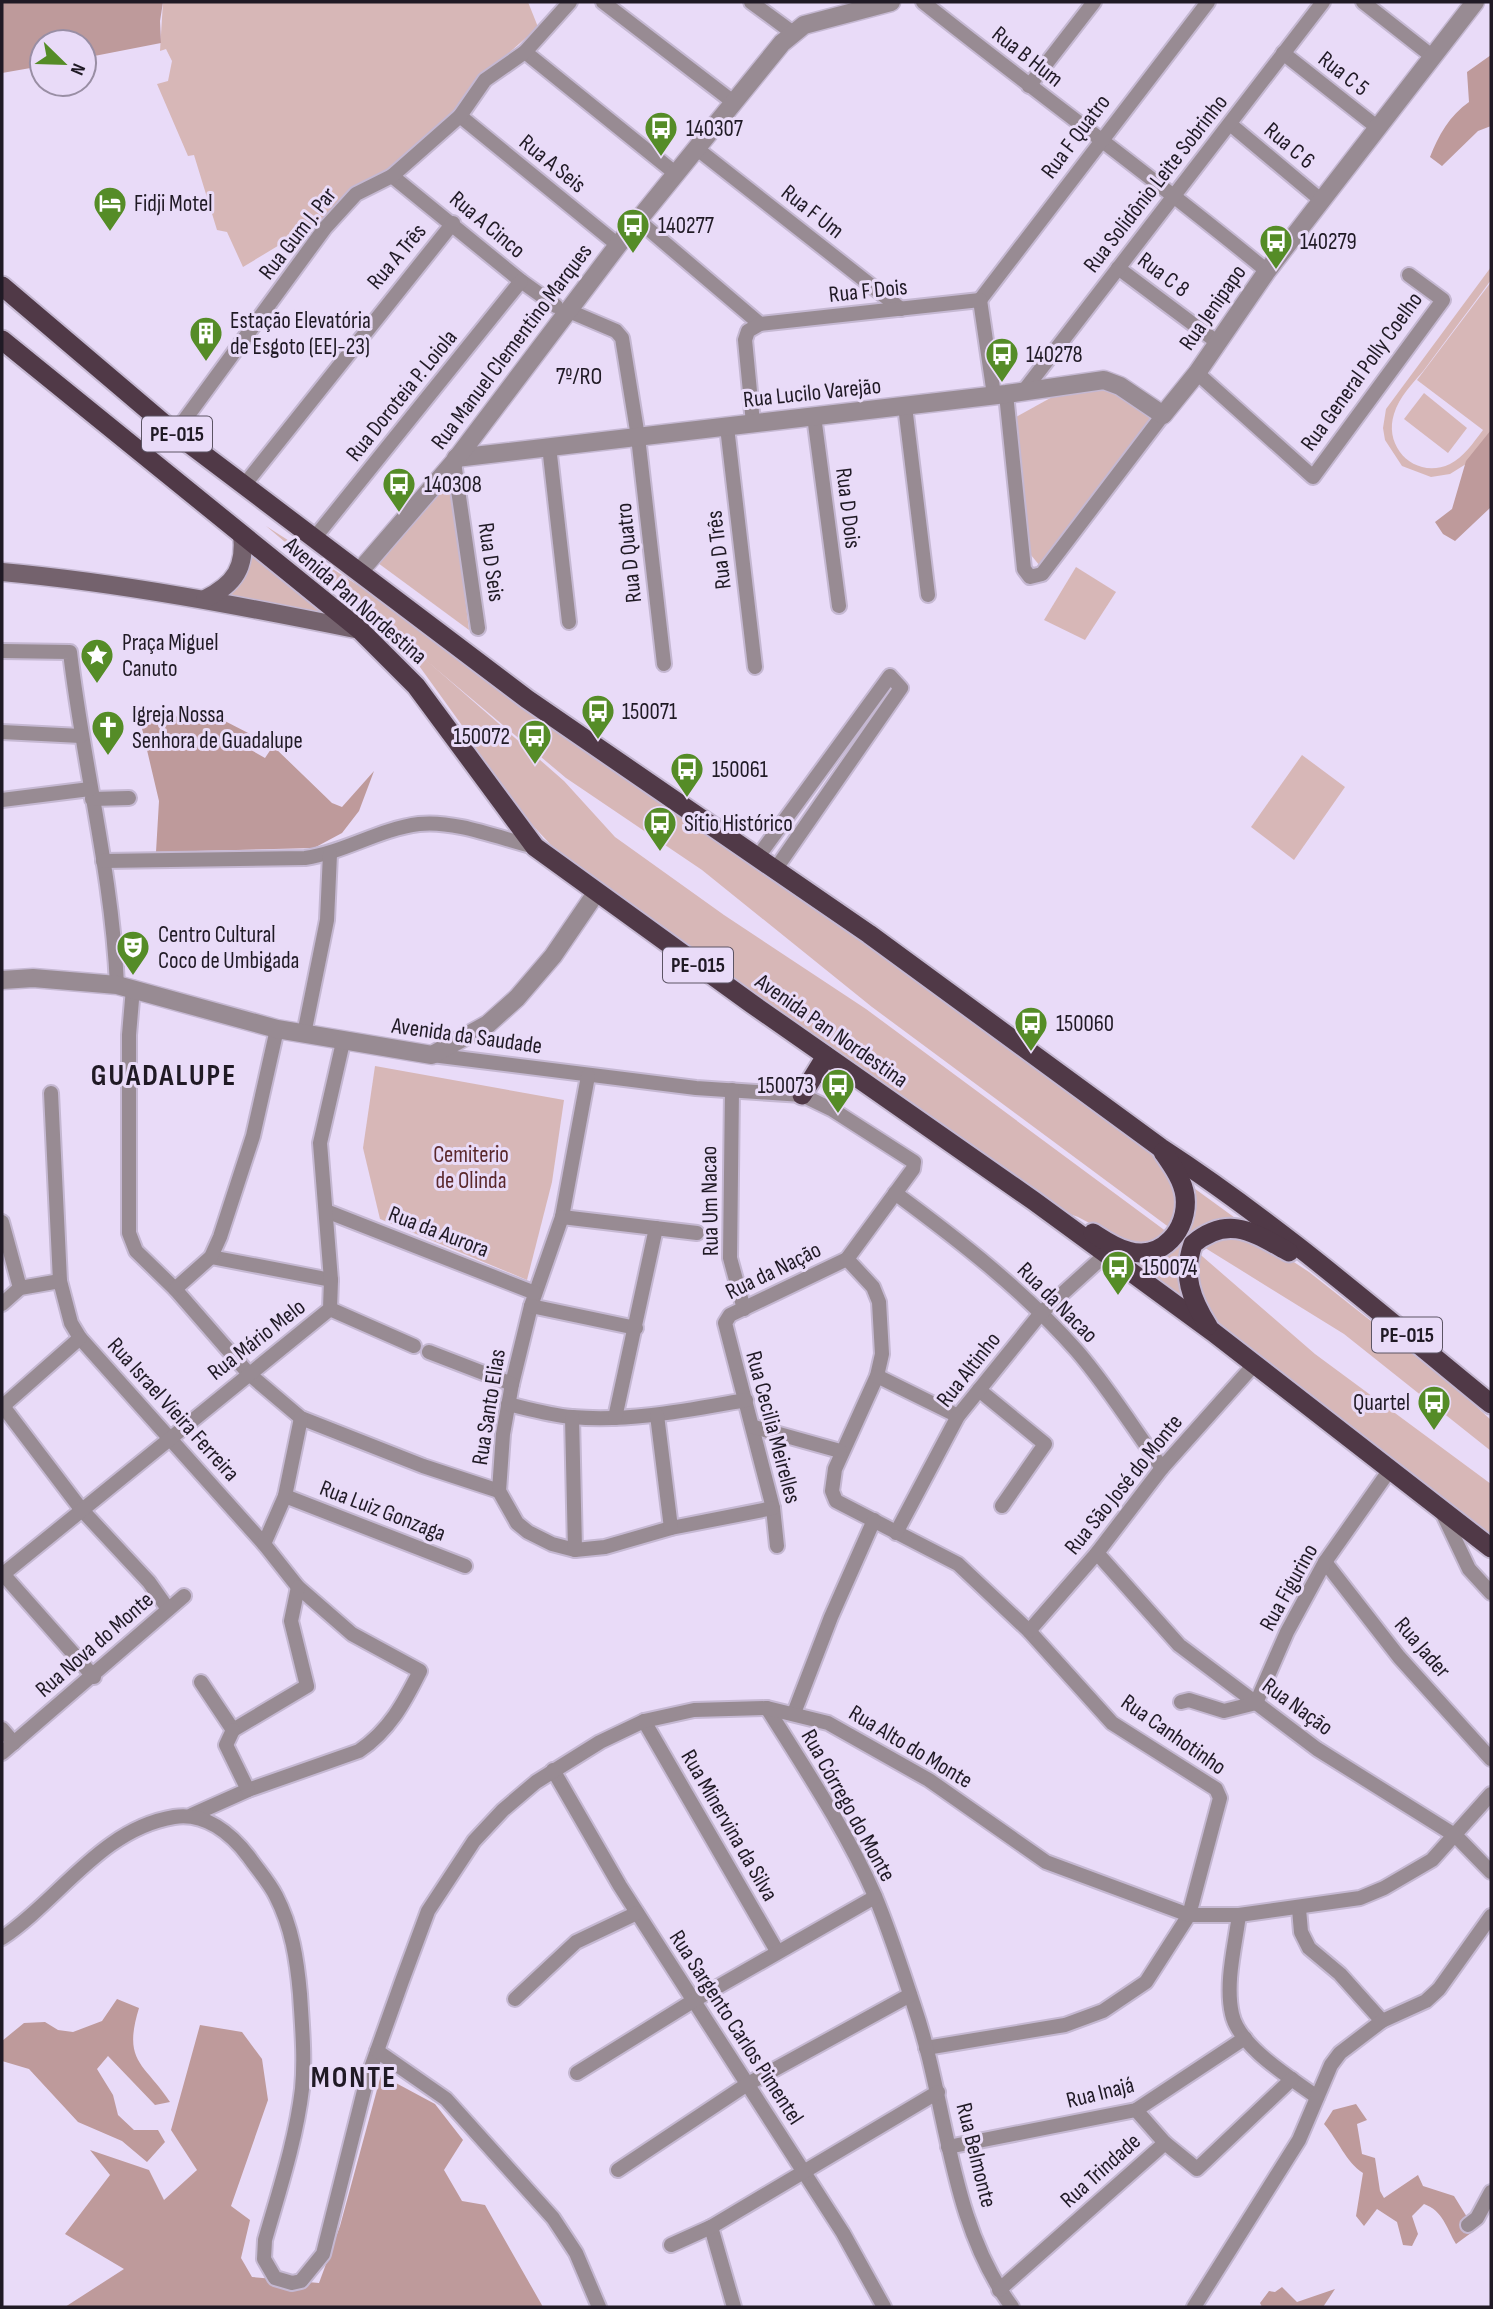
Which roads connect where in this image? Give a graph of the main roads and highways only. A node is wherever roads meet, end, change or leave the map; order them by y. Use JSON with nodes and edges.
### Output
{"nodes":[{"id":1,"x":2,"y":286,"type":"edge"},
{"id":2,"x":2,"y":340,"type":"edge"},
{"id":3,"x":242,"y":534,"type":"junction"},
{"id":4,"x":2,"y":572,"type":"edge"},
{"id":5,"x":205,"y":599,"type":"junction"},
{"id":6,"x":359,"y":630,"type":"junction"},
{"id":7,"x":826,"y":1056,"type":"junction"},
{"id":8,"x":802,"y":1095,"type":"road end"},
{"id":9,"x":1161,"y":1148,"type":"junction"},
{"id":10,"x":1034,"y":1201,"type":"junction"},
{"id":11,"x":1325,"y":1267,"type":"junction"},
{"id":12,"x":1213,"y":1332,"type":"junction"},
{"id":13,"x":1491,"y":1404,"type":"edge"},
{"id":14,"x":1491,"y":1548,"type":"edge"}],
"edges":[{"from":1,"to":9,"type":"highway","name":"Avenida Pan Nordestina","number":"PE-015"},
{"from":2,"to":3,"type":"highway","name":"Avenida Pan Nordestina","number":"PE-015"},
{"from":3,"to":5,"type":"main road"},
{"from":3,"to":6,"type":"highway","name":"Avenida Pan Nordestina","number":"PE-015"},
{"from":4,"to":5,"type":"main road"},
{"from":5,"to":6,"type":"main road"},
{"from":6,"to":7,"type":"highway","name":"Avenida Pan Nordestina","number":"PE-015"},
{"from":7,"to":8,"type":"highway"},
{"from":7,"to":10,"type":"highway","name":"Avenida Pan Nordestina","number":"PE-015"},
{"from":9,"to":10,"type":"highway"},
{"from":9,"to":11,"type":"highway","name":"Avenida Pan Nordestina","number":"PE-015"},
{"from":10,"to":12,"type":"highway","name":"Avenida Pan Nordestina","number":"PE-015"},
{"from":11,"to":12,"type":"highway"},
{"from":11,"to":13,"type":"highway","number":"PE-015"},
{"from":12,"to":14,"type":"highway","name":"Avenida Pan Nordestina","number":"PE-015"}]}
